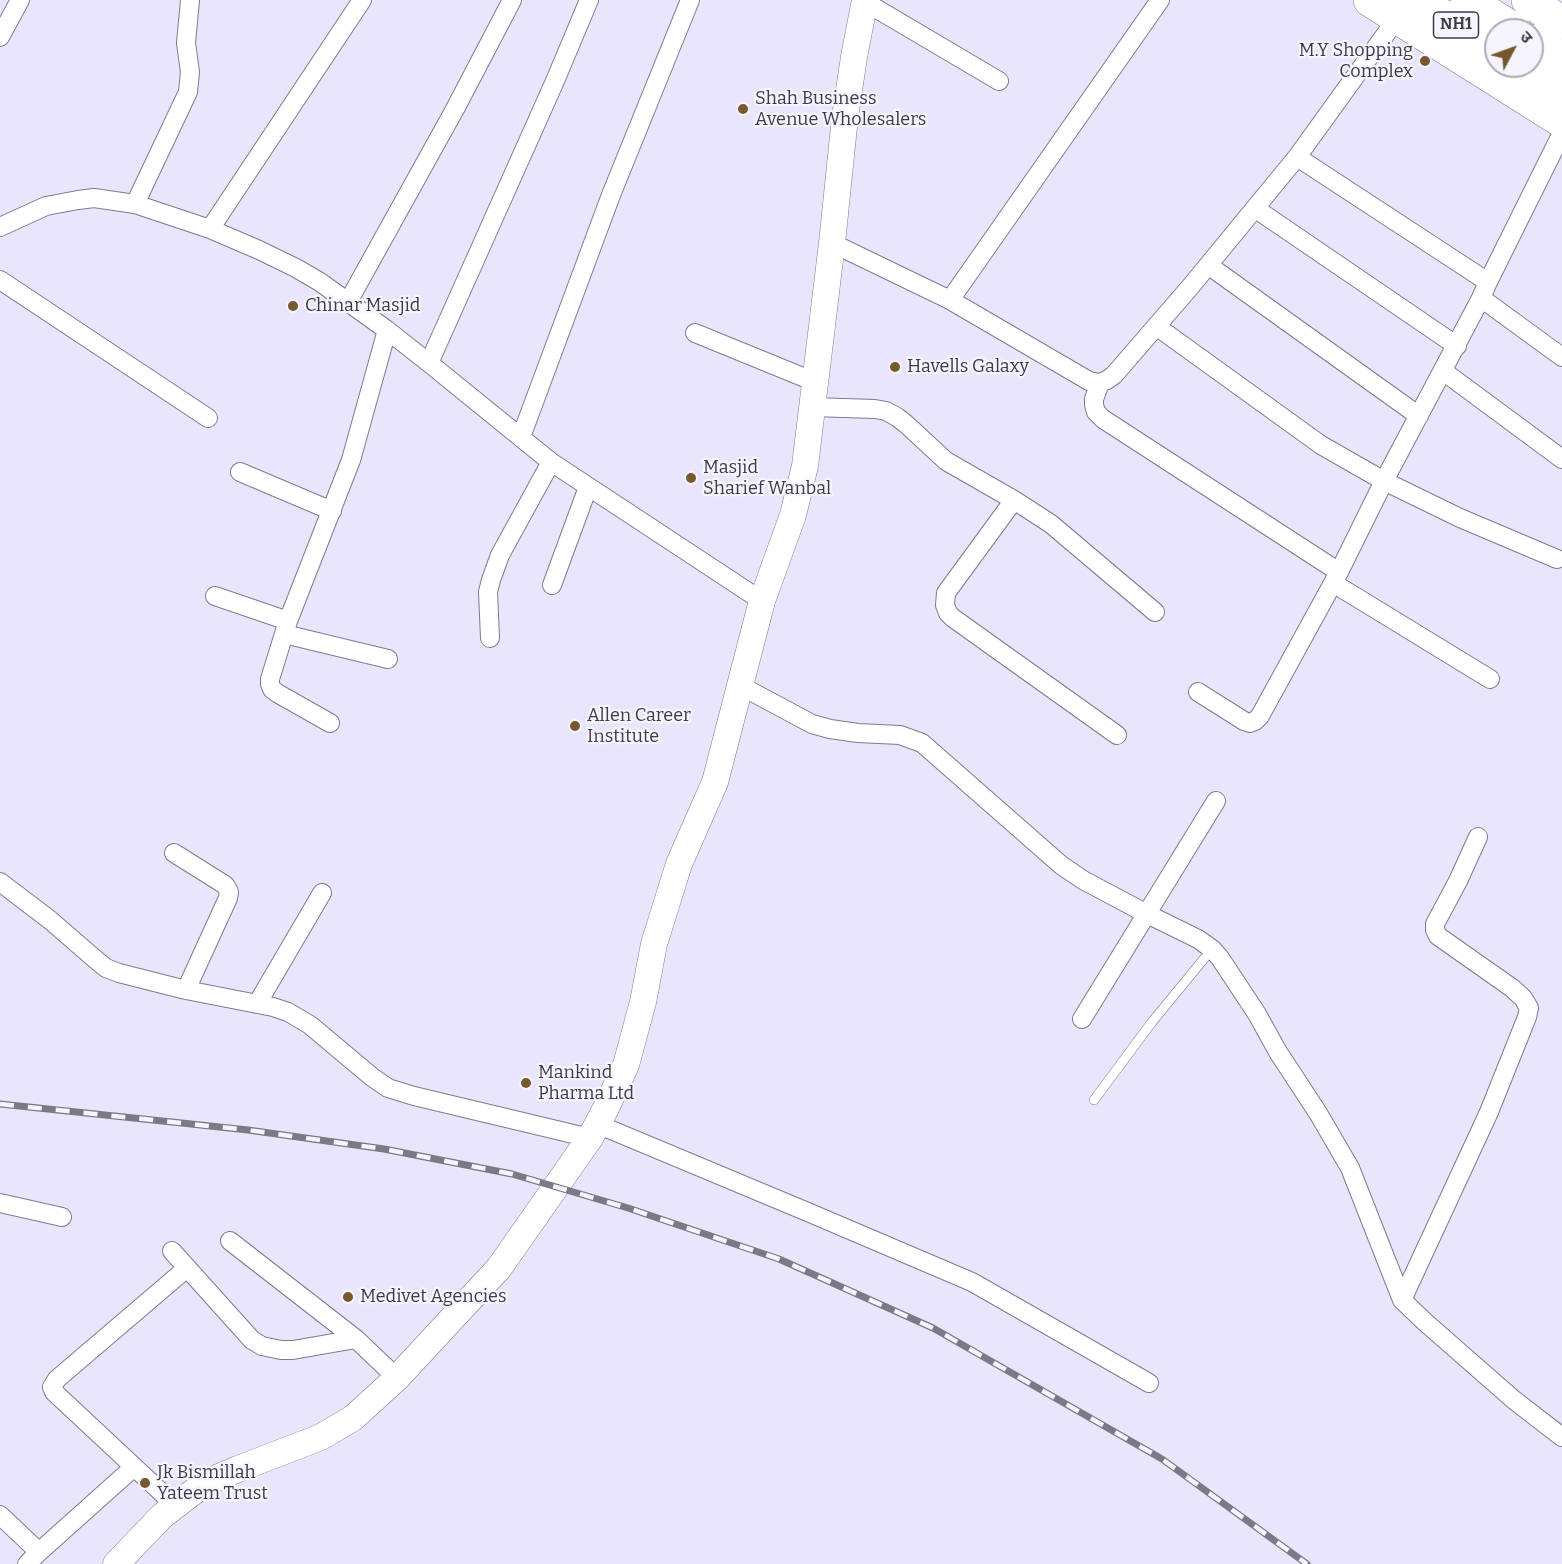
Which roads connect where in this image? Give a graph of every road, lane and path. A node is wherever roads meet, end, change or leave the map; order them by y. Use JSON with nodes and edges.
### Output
{"nodes":[{"id":1,"x":20,"y":0,"type":"edge"},
{"id":2,"x":190,"y":0,"type":"edge"},
{"id":3,"x":362,"y":0,"type":"edge"},
{"id":4,"x":512,"y":0,"type":"edge"},
{"id":5,"x":589,"y":0,"type":"edge"},
{"id":6,"x":690,"y":0,"type":"edge"},
{"id":7,"x":1160,"y":0,"type":"edge"},
{"id":8,"x":1370,"y":0,"type":"edge"},
{"id":9,"x":1467,"y":0,"type":"edge"},
{"id":10,"x":1528,"y":0,"type":"edge"},
{"id":11,"x":865,"y":1,"type":"edge"},
{"id":12,"x":1407,"y":9,"type":"edge"},
{"id":13,"x":1496,"y":18,"type":"edge"},
{"id":14,"x":1562,"y":23,"type":"edge"},
{"id":15,"x":0,"y":37,"type":"edge"},
{"id":16,"x":1484,"y":44,"type":"edge"},
{"id":17,"x":1544,"y":48,"type":"edge"},
{"id":18,"x":1562,"y":59,"type":"edge"},
{"id":19,"x":1540,"y":78,"type":"edge"},
{"id":20,"x":999,"y":81,"type":"dead end"},
{"id":21,"x":1562,"y":92,"type":"edge"},
{"id":22,"x":1562,"y":121,"type":"edge"},
{"id":23,"x":1562,"y":133,"type":"edge"},
{"id":24,"x":1297,"y":157,"type":"junction"},
{"id":25,"x":135,"y":204,"type":"junction"},
{"id":26,"x":1256,"y":209,"type":"junction"},
{"id":27,"x":0,"y":227,"type":"edge"},
{"id":28,"x":210,"y":229,"type":"junction"},
{"id":29,"x":832,"y":243,"type":"junction"},
{"id":30,"x":1208,"y":265,"type":"junction"},
{"id":31,"x":0,"y":280,"type":"edge"},
{"id":32,"x":1484,"y":290,"type":"junction"},
{"id":33,"x":950,"y":300,"type":"junction"},
{"id":34,"x":348,"y":302,"type":"junction"},
{"id":35,"x":1156,"y":326,"type":"junction"},
{"id":36,"x":387,"y":330,"type":"junction"},
{"id":37,"x":695,"y":333,"type":"dead end"},
{"id":38,"x":1457,"y":346,"type":"junction"},
{"id":39,"x":1562,"y":357,"type":"edge"},
{"id":40,"x":429,"y":363,"type":"junction"},
{"id":41,"x":1443,"y":371,"type":"junction"},
{"id":42,"x":1100,"y":382,"type":"junction"},
{"id":43,"x":814,"y":395,"type":"junction"},
{"id":44,"x":1419,"y":416,"type":"junction"},
{"id":45,"x":208,"y":418,"type":"dead end"},
{"id":46,"x":521,"y":437,"type":"junction"},
{"id":47,"x":1562,"y":459,"type":"edge"},
{"id":48,"x":551,"y":462,"type":"junction"},
{"id":49,"x":240,"y":472,"type":"dead end"},
{"id":50,"x":1384,"y":481,"type":"junction"},
{"id":51,"x":588,"y":487,"type":"junction"},
{"id":52,"x":1014,"y":500,"type":"junction"},
{"id":53,"x":332,"y":512,"type":"junction"},
{"id":54,"x":1557,"y":559,"type":"dead end"},
{"id":55,"x":1336,"y":578,"type":"junction"},
{"id":56,"x":552,"y":585,"type":"dead end"},
{"id":57,"x":215,"y":596,"type":"dead end"},
{"id":58,"x":762,"y":601,"type":"junction"},
{"id":59,"x":1155,"y":612,"type":"dead end"},
{"id":60,"x":286,"y":628,"type":"junction"},
{"id":61,"x":490,"y":638,"type":"dead end"},
{"id":62,"x":388,"y":659,"type":"dead end"},
{"id":63,"x":1490,"y":679,"type":"dead end"},
{"id":64,"x":741,"y":686,"type":"junction"},
{"id":65,"x":1198,"y":692,"type":"dead end"},
{"id":66,"x":330,"y":723,"type":"dead end"},
{"id":67,"x":1117,"y":735,"type":"dead end"},
{"id":68,"x":1216,"y":801,"type":"dead end"},
{"id":69,"x":1478,"y":837,"type":"dead end"},
{"id":70,"x":174,"y":853,"type":"dead end"},
{"id":71,"x":0,"y":882,"type":"edge"},
{"id":72,"x":322,"y":893,"type":"dead end"},
{"id":73,"x":1147,"y":914,"type":"junction"},
{"id":74,"x":1212,"y":949,"type":"junction"},
{"id":75,"x":186,"y":990,"type":"junction"},
{"id":76,"x":257,"y":1004,"type":"junction"},
{"id":77,"x":1082,"y":1019,"type":"dead end"},
{"id":78,"x":1094,"y":1100,"type":"dead end"},
{"id":79,"x":594,"y":1131,"type":"junction"},
{"id":80,"x":0,"y":1203,"type":"edge"},
{"id":81,"x":62,"y":1217,"type":"dead end"},
{"id":82,"x":230,"y":1241,"type":"dead end"},
{"id":83,"x":172,"y":1251,"type":"dead end"},
{"id":84,"x":186,"y":1268,"type":"junction"},
{"id":85,"x":1402,"y":1300,"type":"junction"},
{"id":86,"x":356,"y":1339,"type":"junction"},
{"id":87,"x":397,"y":1378,"type":"junction"},
{"id":88,"x":1149,"y":1383,"type":"dead end"},
{"id":89,"x":1562,"y":1437,"type":"edge"},
{"id":90,"x":134,"y":1467,"type":"junction"},
{"id":91,"x":176,"y":1506,"type":"junction"},
{"id":92,"x":0,"y":1515,"type":"edge"},
{"id":93,"x":33,"y":1558,"type":"edge"},
{"id":94,"x":116,"y":1564,"type":"edge"}],
"edges":[{"from":1,"to":15,"type":"street"},
{"from":2,"to":25,"type":"street"},
{"from":3,"to":28,"type":"street"},
{"from":4,"to":34,"type":"street"},
{"from":5,"to":40,"type":"street"},
{"from":6,"to":46,"type":"street"},
{"from":7,"to":33,"type":"street"},
{"from":8,"to":12,"type":"highway"},
{"from":9,"to":13,"type":"highway","number":"NH1"},
{"from":10,"to":14,"type":"highway"},
{"from":11,"to":20,"type":"street"},
{"from":11,"to":29,"type":"main road"},
{"from":12,"to":16,"type":"highway","number":"NH1"},
{"from":12,"to":22,"type":"highway"},
{"from":12,"to":24,"type":"street"},
{"from":17,"to":18,"type":"highway"},
{"from":19,"to":21,"type":"highway"},
{"from":23,"to":32,"type":"street"},
{"from":24,"to":26,"type":"street"},
{"from":24,"to":32,"type":"street"},
{"from":25,"to":27,"type":"street"},
{"from":25,"to":28,"type":"street"},
{"from":26,"to":30,"type":"street"},
{"from":26,"to":38,"type":"street"},
{"from":28,"to":34,"type":"street"},
{"from":29,"to":33,"type":"street"},
{"from":29,"to":43,"type":"main road"},
{"from":30,"to":35,"type":"street"},
{"from":30,"to":44,"type":"street"},
{"from":31,"to":45,"type":"street"},
{"from":32,"to":38,"type":"street"},
{"from":32,"to":39,"type":"street"},
{"from":33,"to":42,"type":"street"},
{"from":34,"to":36,"type":"street"},
{"from":35,"to":42,"type":"street"},
{"from":35,"to":50,"type":"street"},
{"from":36,"to":40,"type":"street"},
{"from":36,"to":53,"type":"street"},
{"from":37,"to":43,"type":"street"},
{"from":38,"to":41,"type":"street"},
{"from":40,"to":46,"type":"street"},
{"from":41,"to":44,"type":"street"},
{"from":41,"to":47,"type":"street"},
{"from":42,"to":55,"type":"street"},
{"from":43,"to":52,"type":"street"},
{"from":43,"to":58,"type":"main road"},
{"from":44,"to":50,"type":"street"},
{"from":46,"to":48,"type":"street"},
{"from":48,"to":51,"type":"street"},
{"from":48,"to":61,"type":"street"},
{"from":49,"to":53,"type":"street"},
{"from":50,"to":54,"type":"street"},
{"from":50,"to":55,"type":"street"},
{"from":51,"to":56,"type":"street"},
{"from":51,"to":58,"type":"street"},
{"from":52,"to":59,"type":"street"},
{"from":52,"to":67,"type":"street"},
{"from":53,"to":60,"type":"street"},
{"from":55,"to":63,"type":"street"},
{"from":55,"to":65,"type":"street"},
{"from":57,"to":60,"type":"street"},
{"from":58,"to":64,"type":"main road"},
{"from":60,"to":62,"type":"street"},
{"from":60,"to":66,"type":"street"},
{"from":64,"to":73,"type":"street"},
{"from":64,"to":79,"type":"main road"},
{"from":68,"to":73,"type":"street"},
{"from":69,"to":85,"type":"street"},
{"from":70,"to":75,"type":"street"},
{"from":71,"to":75,"type":"street"},
{"from":72,"to":76,"type":"street"},
{"from":73,"to":74,"type":"street"},
{"from":73,"to":77,"type":"street"},
{"from":74,"to":78,"type":"lane"},
{"from":74,"to":85,"type":"street"},
{"from":75,"to":76,"type":"street"},
{"from":76,"to":79,"type":"street"},
{"from":79,"to":87,"type":"main road"},
{"from":79,"to":88,"type":"street"},
{"from":80,"to":81,"type":"street"},
{"from":82,"to":86,"type":"street"},
{"from":83,"to":84,"type":"street"},
{"from":84,"to":86,"type":"street"},
{"from":84,"to":90,"type":"street"},
{"from":85,"to":89,"type":"street"},
{"from":86,"to":87,"type":"street"},
{"from":87,"to":91,"type":"main road"},
{"from":90,"to":91,"type":"street"},
{"from":90,"to":93,"type":"street"},
{"from":91,"to":94,"type":"main road"},
{"from":92,"to":93,"type":"street"}]}
